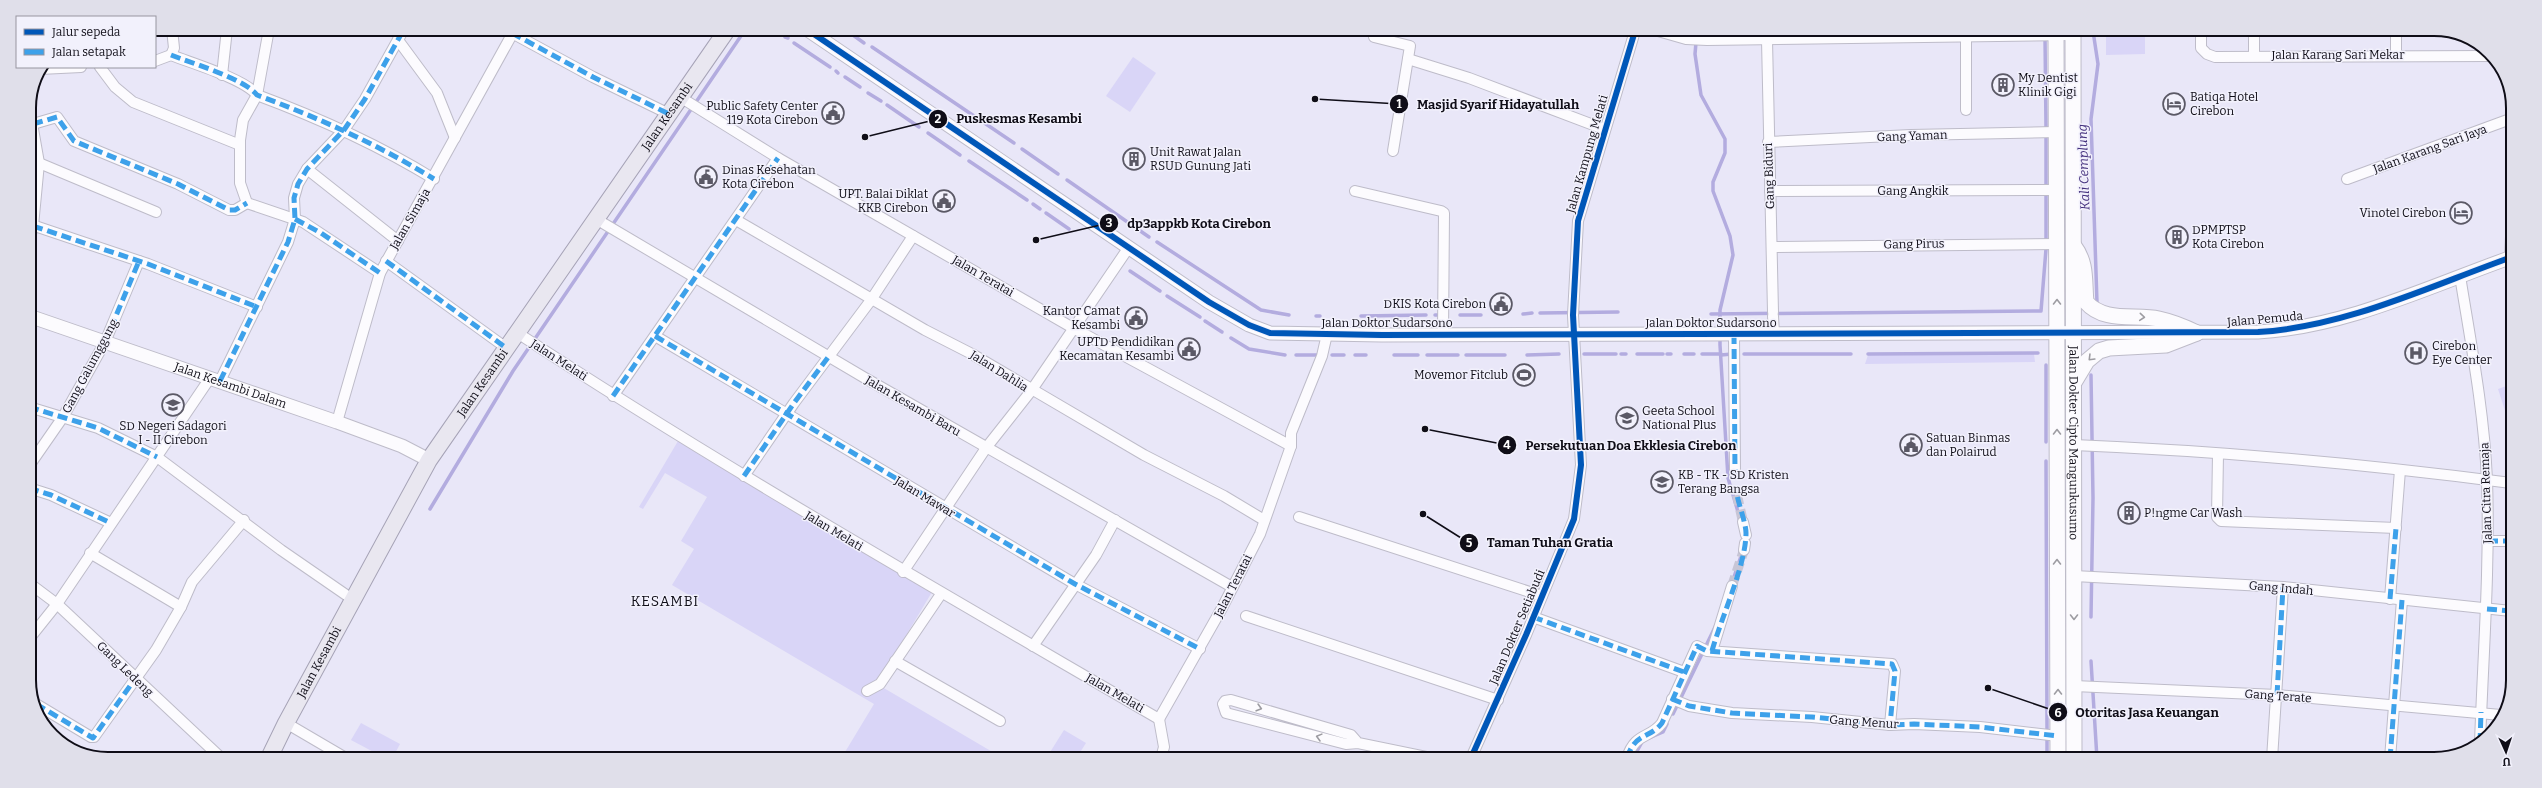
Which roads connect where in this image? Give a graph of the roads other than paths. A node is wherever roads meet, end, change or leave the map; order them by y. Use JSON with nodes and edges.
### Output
{"nodes":[{"id":1,"x":173,"y":36,"type":"edge"},
{"id":2,"x":226,"y":36,"type":"edge"},
{"id":3,"x":267,"y":36,"type":"edge"},
{"id":4,"x":400,"y":36,"type":"edge"},
{"id":5,"x":510,"y":36,"type":"edge"},
{"id":6,"x":522,"y":36,"type":"edge"},
{"id":7,"x":723,"y":36,"type":"edge"},
{"id":8,"x":817,"y":36,"type":"edge"},
{"id":9,"x":1633,"y":36,"type":"edge"},
{"id":10,"x":1685,"y":36,"type":"edge"},
{"id":11,"x":1818,"y":36,"type":"edge"},
{"id":12,"x":1966,"y":36,"type":"edge"},
{"id":13,"x":2056,"y":36,"type":"edge"},
{"id":14,"x":2073,"y":36,"type":"edge"},
{"id":15,"x":2201,"y":36,"type":"edge"},
{"id":16,"x":2254,"y":36,"type":"edge"},
{"id":17,"x":2396,"y":36,"type":"edge"},
{"id":18,"x":1374,"y":37,"type":"dead end"},
{"id":19,"x":398,"y":40,"type":"junction"},
{"id":20,"x":1767,"y":40,"type":"junction"},
{"id":21,"x":171,"y":55,"type":"junction"},
{"id":22,"x":2254,"y":55,"type":"junction"},
{"id":23,"x":2396,"y":55,"type":"junction"},
{"id":24,"x":2484,"y":56,"type":"edge"},
{"id":25,"x":1408,"y":59,"type":"junction"},
{"id":26,"x":156,"y":61,"type":"edge"},
{"id":27,"x":60,"y":68,"type":"edge"},
{"id":28,"x":101,"y":68,"type":"edge"},
{"id":29,"x":48,"y":69,"type":"edge"},
{"id":30,"x":222,"y":75,"type":"junction"},
{"id":31,"x":257,"y":95,"type":"junction"},
{"id":32,"x":684,"y":100,"type":"junction"},
{"id":33,"x":1966,"y":110,"type":"dead end"},
{"id":34,"x":669,"y":114,"type":"junction"},
{"id":35,"x":2506,"y":121,"type":"edge"},
{"id":36,"x":36,"y":127,"type":"edge"},
{"id":37,"x":1604,"y":129,"type":"junction"},
{"id":38,"x":344,"y":130,"type":"junction"},
{"id":39,"x":2056,"y":132,"type":"junction"},
{"id":40,"x":456,"y":138,"type":"junction"},
{"id":41,"x":1768,"y":142,"type":"junction"},
{"id":42,"x":240,"y":145,"type":"junction"},
{"id":43,"x":36,"y":148,"type":"edge"},
{"id":44,"x":1393,"y":151,"type":"dead end"},
{"id":45,"x":778,"y":158,"type":"junction"},
{"id":46,"x":39,"y":163,"type":"junction"},
{"id":47,"x":307,"y":169,"type":"junction"},
{"id":48,"x":434,"y":179,"type":"junction"},
{"id":49,"x":2347,"y":179,"type":"dead end"},
{"id":50,"x":36,"y":186,"type":"edge"},
{"id":51,"x":2056,"y":190,"type":"junction"},
{"id":52,"x":1356,"y":191,"type":"dead end"},
{"id":53,"x":1770,"y":191,"type":"junction"},
{"id":54,"x":247,"y":203,"type":"junction"},
{"id":55,"x":156,"y":212,"type":"dead end"},
{"id":56,"x":295,"y":219,"type":"junction"},
{"id":57,"x":736,"y":220,"type":"junction"},
{"id":58,"x":601,"y":221,"type":"junction"},
{"id":59,"x":36,"y":227,"type":"edge"},
{"id":60,"x":913,"y":236,"type":"junction"},
{"id":61,"x":398,"y":241,"type":"junction"},
{"id":62,"x":2056,"y":244,"type":"junction"},
{"id":63,"x":2072,"y":244,"type":"junction"},
{"id":64,"x":1129,"y":247,"type":"junction"},
{"id":65,"x":1772,"y":247,"type":"junction"},
{"id":66,"x":2506,"y":259,"type":"edge"},
{"id":67,"x":139,"y":261,"type":"junction"},
{"id":68,"x":386,"y":261,"type":"junction"},
{"id":69,"x":380,"y":273,"type":"junction"},
{"id":70,"x":2460,"y":276,"type":"junction"},
{"id":71,"x":695,"y":278,"type":"junction"},
{"id":72,"x":871,"y":300,"type":"junction"},
{"id":73,"x":257,"y":307,"type":"junction"},
{"id":74,"x":36,"y":318,"type":"edge"},
{"id":75,"x":1073,"y":328,"type":"junction"},
{"id":76,"x":2057,"y":332,"type":"junction"},
{"id":77,"x":2074,"y":332,"type":"junction"},
{"id":78,"x":2197,"y":333,"type":"junction"},
{"id":79,"x":1327,"y":334,"type":"junction"},
{"id":80,"x":1443,"y":334,"type":"junction"},
{"id":81,"x":1573,"y":334,"type":"junction"},
{"id":82,"x":1733,"y":334,"type":"junction"},
{"id":83,"x":1774,"y":334,"type":"junction"},
{"id":84,"x":521,"y":335,"type":"junction"},
{"id":85,"x":655,"y":336,"type":"junction"},
{"id":86,"x":105,"y":342,"type":"junction"},
{"id":87,"x":505,"y":348,"type":"junction"},
{"id":88,"x":829,"y":356,"type":"junction"},
{"id":89,"x":2077,"y":378,"type":"junction"},
{"id":90,"x":215,"y":379,"type":"junction"},
{"id":91,"x":1030,"y":390,"type":"junction"},
{"id":92,"x":613,"y":396,"type":"junction"},
{"id":93,"x":36,"y":409,"type":"edge"},
{"id":94,"x":788,"y":413,"type":"junction"},
{"id":95,"x":63,"y":417,"type":"junction"},
{"id":96,"x":338,"y":422,"type":"junction"},
{"id":97,"x":2078,"y":445,"type":"junction"},
{"id":98,"x":1290,"y":446,"type":"junction"},
{"id":99,"x":986,"y":448,"type":"junction"},
{"id":100,"x":2218,"y":454,"type":"junction"},
{"id":101,"x":36,"y":456,"type":"edge"},
{"id":102,"x":157,"y":457,"type":"junction"},
{"id":103,"x":429,"y":460,"type":"junction"},
{"id":104,"x":2400,"y":470,"type":"junction"},
{"id":105,"x":1735,"y":474,"type":"dead end"},
{"id":106,"x":744,"y":476,"type":"junction"},
{"id":107,"x":2487,"y":480,"type":"junction"},
{"id":108,"x":2506,"y":482,"type":"edge"},
{"id":109,"x":36,"y":490,"type":"edge"},
{"id":110,"x":946,"y":509,"type":"junction"},
{"id":111,"x":1299,"y":516,"type":"dead end"},
{"id":112,"x":244,"y":520,"type":"junction"},
{"id":113,"x":1115,"y":520,"type":"junction"},
{"id":114,"x":1264,"y":520,"type":"junction"},
{"id":115,"x":1743,"y":522,"type":"tunnel mouth"},
{"id":116,"x":111,"y":523,"type":"junction"},
{"id":117,"x":2396,"y":528,"type":"junction"},
{"id":118,"x":2488,"y":541,"type":"junction"},
{"id":119,"x":2506,"y":541,"type":"edge"},
{"id":120,"x":1745,"y":543,"type":"tunnel mouth"},
{"id":121,"x":90,"y":553,"type":"junction"},
{"id":122,"x":903,"y":572,"type":"junction"},
{"id":123,"x":2079,"y":576,"type":"junction"},
{"id":124,"x":1075,"y":584,"type":"junction"},
{"id":125,"x":1732,"y":586,"type":"tunnel mouth"},
{"id":126,"x":1232,"y":587,"type":"junction"},
{"id":127,"x":2284,"y":587,"type":"junction"},
{"id":128,"x":36,"y":590,"type":"edge"},
{"id":129,"x":941,"y":594,"type":"junction"},
{"id":130,"x":1542,"y":596,"type":"junction"},
{"id":131,"x":352,"y":599,"type":"junction"},
{"id":132,"x":2390,"y":599,"type":"junction"},
{"id":133,"x":2402,"y":600,"type":"junction"},
{"id":134,"x":57,"y":604,"type":"junction"},
{"id":135,"x":181,"y":607,"type":"junction"},
{"id":136,"x":2487,"y":609,"type":"junction"},
{"id":137,"x":2506,"y":611,"type":"edge"},
{"id":138,"x":1246,"y":616,"type":"dead end"},
{"id":139,"x":1533,"y":616,"type":"junction"},
{"id":140,"x":36,"y":630,"type":"edge"},
{"id":141,"x":1033,"y":646,"type":"junction"},
{"id":142,"x":1200,"y":649,"type":"junction"},
{"id":143,"x":1705,"y":649,"type":"junction"},
{"id":144,"x":895,"y":661,"type":"junction"},
{"id":145,"x":1684,"y":672,"type":"junction"},
{"id":146,"x":135,"y":679,"type":"junction"},
{"id":147,"x":2080,"y":686,"type":"junction"},
{"id":148,"x":867,"y":691,"type":"dead end"},
{"id":149,"x":2277,"y":695,"type":"junction"},
{"id":150,"x":1498,"y":700,"type":"junction"},
{"id":151,"x":1675,"y":701,"type":"junction"},
{"id":152,"x":2395,"y":706,"type":"junction"},
{"id":153,"x":41,"y":707,"type":"edge"},
{"id":154,"x":2481,"y":712,"type":"junction"},
{"id":155,"x":2497,"y":714,"type":"edge"},
{"id":156,"x":1159,"y":719,"type":"junction"},
{"id":157,"x":1000,"y":721,"type":"dead end"},
{"id":158,"x":286,"y":723,"type":"junction"},
{"id":159,"x":1890,"y":725,"type":"junction"},
{"id":160,"x":2480,"y":735,"type":"edge"},
{"id":161,"x":2058,"y":736,"type":"junction"},
{"id":162,"x":1358,"y":743,"type":"junction"},
{"id":163,"x":215,"y":752,"type":"edge"},
{"id":164,"x":272,"y":752,"type":"edge"},
{"id":165,"x":335,"y":752,"type":"edge"},
{"id":166,"x":1163,"y":752,"type":"edge"},
{"id":167,"x":1402,"y":752,"type":"edge"},
{"id":168,"x":1475,"y":752,"type":"edge"},
{"id":169,"x":1629,"y":752,"type":"edge"},
{"id":170,"x":2058,"y":752,"type":"edge"},
{"id":171,"x":2075,"y":752,"type":"edge"},
{"id":172,"x":2273,"y":752,"type":"edge"},
{"id":173,"x":2391,"y":752,"type":"edge"}],
"edges":[{"from":1,"to":21,"type":"street"},
{"from":2,"to":30,"type":"street"},
{"from":3,"to":31,"type":"street"},
{"from":4,"to":19,"type":"street"},
{"from":5,"to":40,"type":"street","name":"Jalan Simaja"},
{"from":6,"to":34,"type":"street"},
{"from":7,"to":32,"type":"main road","name":"Jalan Kesambi"},
{"from":8,"to":64,"type":"street","name":"Jalan Doktor Sudarsono"},
{"from":9,"to":37,"type":"street","name":"Jalan Kampung Melati"},
{"from":10,"to":20,"type":"street"},
{"from":11,"to":20,"type":"street"},
{"from":12,"to":33,"type":"street"},
{"from":13,"to":39,"type":"main road","name":"Jalan Dokter Cipto Mangunkusumo"},
{"from":14,"to":63,"type":"main road","name":"Jalan Dokter Cipto Mangunkusumo"},
{"from":15,"to":22,"type":"street","name":"Jalan Karang Sari Mekar"},
{"from":16,"to":22,"type":"street"},
{"from":17,"to":23,"type":"street"},
{"from":18,"to":25,"type":"street"},
{"from":19,"to":38,"type":"street"},
{"from":19,"to":40,"type":"street"},
{"from":20,"to":41,"type":"street","name":"Gang Biduri"},
{"from":21,"to":26,"type":"street"},
{"from":21,"to":30,"type":"street"},
{"from":22,"to":23,"type":"street","name":"Jalan Karang Sari Mekar"},
{"from":23,"to":24,"type":"street","name":"Jalan Karang Sari Mekar"},
{"from":25,"to":37,"type":"street"},
{"from":25,"to":44,"type":"street"},
{"from":27,"to":29,"type":"street"},
{"from":28,"to":42,"type":"street"},
{"from":30,"to":31,"type":"street"},
{"from":31,"to":38,"type":"street"},
{"from":31,"to":42,"type":"street"},
{"from":32,"to":34,"type":"main road","name":"Jalan Kesambi"},
{"from":32,"to":45,"type":"street","name":"Jalan Teratai"},
{"from":34,"to":58,"type":"main road","name":"Jalan Kesambi"},
{"from":35,"to":49,"type":"street","name":"Jalan Karang Sari Jaya"},
{"from":36,"to":54,"type":"street"},
{"from":37,"to":81,"type":"street","name":"Jalan Kampung Melati"},
{"from":38,"to":47,"type":"street"},
{"from":38,"to":48,"type":"street"},
{"from":39,"to":41,"type":"street","name":"Gang Yaman"},
{"from":39,"to":51,"type":"main road","name":"Jalan Dokter Cipto Mangunkusumo"},
{"from":40,"to":48,"type":"street","name":"Jalan Simaja"},
{"from":41,"to":53,"type":"street","name":"Gang Biduri"},
{"from":42,"to":54,"type":"street"},
{"from":43,"to":46,"type":"street"},
{"from":45,"to":57,"type":"street"},
{"from":45,"to":60,"type":"street","name":"Jalan Teratai"},
{"from":46,"to":50,"type":"street"},
{"from":46,"to":55,"type":"street"},
{"from":47,"to":56,"type":"street"},
{"from":47,"to":61,"type":"street"},
{"from":48,"to":61,"type":"street","name":"Jalan Simaja"},
{"from":51,"to":53,"type":"street","name":"Gang Angkik"},
{"from":51,"to":62,"type":"main road","name":"Jalan Dokter Cipto Mangunkusumo"},
{"from":52,"to":80,"type":"street"},
{"from":53,"to":65,"type":"street","name":"Gang Biduri"},
{"from":54,"to":56,"type":"street"},
{"from":56,"to":69,"type":"street"},
{"from":56,"to":73,"type":"street"},
{"from":57,"to":71,"type":"street"},
{"from":57,"to":72,"type":"street","name":"Jalan Dahlia"},
{"from":58,"to":71,"type":"street","name":"Jalan Kesambi Baru"},
{"from":58,"to":84,"type":"main road","name":"Jalan Kesambi"},
{"from":59,"to":67,"type":"street"},
{"from":60,"to":72,"type":"street"},
{"from":60,"to":75,"type":"street","name":"Jalan Teratai"},
{"from":61,"to":68,"type":"street","name":"Jalan Simaja"},
{"from":62,"to":65,"type":"street","name":"Gang Pirus"},
{"from":76,"to":62,"type":"main road","name":"Jalan Dokter Cipto Mangunkusumo","one_way":true},
{"from":63,"to":77,"type":"main road","name":"Jalan Dokter Cipto Mangunkusumo"},
{"from":63,"to":78,"type":"main road","one_way":true},
{"from":64,"to":75,"type":"street"},
{"from":64,"to":79,"type":"street","name":"Jalan Doktor Sudarsono"},
{"from":65,"to":83,"type":"street","name":"Gang Biduri"},
{"from":66,"to":70,"type":"street","name":"Jalan Pemuda"},
{"from":67,"to":73,"type":"street"},
{"from":67,"to":86,"type":"street","name":"Gang Galumggung"},
{"from":68,"to":69,"type":"street","name":"Jalan Simaja"},
{"from":68,"to":87,"type":"street"},
{"from":69,"to":96,"type":"street","name":"Jalan Simaja"},
{"from":70,"to":78,"type":"street","name":"Jalan Pemuda"},
{"from":70,"to":107,"type":"street","name":"Jalan Citra Remaja"},
{"from":71,"to":85,"type":"street"},
{"from":71,"to":88,"type":"street","name":"Jalan Kesambi Baru"},
{"from":72,"to":88,"type":"street"},
{"from":72,"to":91,"type":"street","name":"Jalan Dahlia"},
{"from":73,"to":90,"type":"street"},
{"from":74,"to":86,"type":"street","name":"Jalan Kesambi Dalam"},
{"from":75,"to":91,"type":"street"},
{"from":75,"to":98,"type":"street","name":"Jalan Teratai"},
{"from":76,"to":77,"type":"street","name":"Jalan Pemuda"},
{"from":76,"to":83,"type":"street","name":"Jalan Doktor Sudarsono"},
{"from":161,"to":76,"type":"main road","name":"Jalan Dokter Cipto Mangunkusumo","one_way":true},
{"from":77,"to":78,"type":"street","name":"Jalan Pemuda"},
{"from":77,"to":89,"type":"main road","name":"Jalan Dokter Cipto Mangunkusumo"},
{"from":78,"to":89,"type":"main road","one_way":true},
{"from":79,"to":80,"type":"street","name":"Jalan Doktor Sudarsono"},
{"from":79,"to":98,"type":"street","name":"Jalan Teratai"},
{"from":80,"to":81,"type":"street","name":"Jalan Doktor Sudarsono"},
{"from":81,"to":82,"type":"street","name":"Jalan Doktor Sudarsono"},
{"from":81,"to":130,"type":"street","name":"Jalan Dokter Setiabudi"},
{"from":82,"to":83,"type":"street","name":"Jalan Doktor Sudarsono"},
{"from":82,"to":105,"type":"street"},
{"from":84,"to":87,"type":"main road","name":"Jalan Kesambi"},
{"from":84,"to":92,"type":"street","name":"Jalan Melati"},
{"from":85,"to":92,"type":"street"},
{"from":85,"to":94,"type":"street","name":"Jalan Mawar"},
{"from":86,"to":90,"type":"street","name":"Jalan Kesambi Dalam"},
{"from":86,"to":95,"type":"street","name":"Gang Galumggung"},
{"from":87,"to":103,"type":"main road","name":"Jalan Kesambi"},
{"from":88,"to":94,"type":"street"},
{"from":88,"to":99,"type":"street","name":"Jalan Kesambi Baru"},
{"from":89,"to":97,"type":"main road","name":"Jalan Dokter Cipto Mangunkusumo"},
{"from":90,"to":96,"type":"street","name":"Jalan Kesambi Dalam"},
{"from":90,"to":102,"type":"street"},
{"from":91,"to":99,"type":"street"},
{"from":91,"to":114,"type":"street","name":"Jalan Dahlia"},
{"from":92,"to":106,"type":"street","name":"Jalan Melati"},
{"from":93,"to":95,"type":"street"},
{"from":94,"to":106,"type":"street"},
{"from":94,"to":110,"type":"street","name":"Jalan Mawar"},
{"from":95,"to":101,"type":"street","name":"Gang Galumggung"},
{"from":95,"to":102,"type":"street"},
{"from":96,"to":103,"type":"street","name":"Jalan Kesambi Dalam"},
{"from":97,"to":100,"type":"street"},
{"from":97,"to":123,"type":"main road","name":"Jalan Dokter Cipto Mangunkusumo"},
{"from":98,"to":114,"type":"street","name":"Jalan Teratai"},
{"from":99,"to":110,"type":"street"},
{"from":99,"to":113,"type":"street","name":"Jalan Kesambi Baru"},
{"from":100,"to":104,"type":"street"},
{"from":100,"to":117,"type":"street"},
{"from":102,"to":112,"type":"street"},
{"from":102,"to":116,"type":"street"},
{"from":103,"to":131,"type":"main road","name":"Jalan Kesambi"},
{"from":104,"to":107,"type":"street"},
{"from":104,"to":117,"type":"street"},
{"from":106,"to":122,"type":"street","name":"Jalan Melati"},
{"from":107,"to":108,"type":"street"},
{"from":107,"to":118,"type":"street","name":"Jalan Citra Remaja"},
{"from":109,"to":116,"type":"street"},
{"from":110,"to":122,"type":"street"},
{"from":110,"to":124,"type":"street","name":"Jalan Mawar"},
{"from":111,"to":130,"type":"street"},
{"from":112,"to":131,"type":"street"},
{"from":112,"to":135,"type":"street"},
{"from":113,"to":124,"type":"street"},
{"from":113,"to":126,"type":"street","name":"Jalan Kesambi Baru"},
{"from":114,"to":126,"type":"street","name":"Jalan Teratai"},
{"from":115,"to":120,"type":"street"},
{"from":116,"to":121,"type":"street"},
{"from":117,"to":132,"type":"street"},
{"from":118,"to":119,"type":"street"},
{"from":118,"to":136,"type":"street","name":"Jalan Citra Remaja"},
{"from":121,"to":134,"type":"street"},
{"from":121,"to":135,"type":"street"},
{"from":122,"to":129,"type":"street","name":"Jalan Melati"},
{"from":123,"to":127,"type":"street","name":"Gang Indah"},
{"from":123,"to":147,"type":"main road","name":"Jalan Dokter Cipto Mangunkusumo","one_way":true},
{"from":124,"to":141,"type":"street"},
{"from":124,"to":142,"type":"street","name":"Jalan Mawar"},
{"from":125,"to":143,"type":"street"},
{"from":126,"to":142,"type":"street","name":"Jalan Teratai"},
{"from":127,"to":132,"type":"street","name":"Gang Indah"},
{"from":127,"to":149,"type":"street"},
{"from":128,"to":134,"type":"street","name":"Gang Ledeng"},
{"from":129,"to":141,"type":"street","name":"Jalan Melati"},
{"from":129,"to":144,"type":"street"},
{"from":130,"to":139,"type":"street","name":"Jalan Dokter Setiabudi"},
{"from":131,"to":158,"type":"main road","name":"Jalan Kesambi"},
{"from":132,"to":133,"type":"street","name":"Gang Indah"},
{"from":133,"to":136,"type":"street","name":"Gang Indah"},
{"from":133,"to":152,"type":"street"},
{"from":134,"to":140,"type":"street"},
{"from":134,"to":146,"type":"street","name":"Gang Ledeng"},
{"from":135,"to":146,"type":"street"},
{"from":136,"to":137,"type":"street","name":"Gang Indah"},
{"from":136,"to":154,"type":"street","name":"Jalan Citra Remaja"},
{"from":138,"to":150,"type":"street"},
{"from":139,"to":145,"type":"street"},
{"from":139,"to":150,"type":"street","name":"Jalan Dokter Setiabudi"},
{"from":141,"to":156,"type":"street","name":"Jalan Melati"},
{"from":142,"to":156,"type":"street","name":"Jalan Teratai"},
{"from":143,"to":145,"type":"street"},
{"from":143,"to":159,"type":"street"},
{"from":144,"to":148,"type":"street"},
{"from":144,"to":157,"type":"street"},
{"from":145,"to":151,"type":"street"},
{"from":146,"to":153,"type":"street"},
{"from":146,"to":163,"type":"street","name":"Gang Ledeng"},
{"from":147,"to":149,"type":"street","name":"Gang Terate"},
{"from":147,"to":171,"type":"main road","name":"Jalan Dokter Cipto Mangunkusumo"},
{"from":149,"to":152,"type":"street","name":"Gang Terate"},
{"from":149,"to":172,"type":"street"},
{"from":150,"to":168,"type":"street","name":"Jalan Dokter Setiabudi"},
{"from":151,"to":159,"type":"street","name":"Gang Menur"},
{"from":151,"to":169,"type":"street"},
{"from":152,"to":154,"type":"street","name":"Gang Terate"},
{"from":152,"to":173,"type":"street"},
{"from":154,"to":155,"type":"street","name":"Gang Terate"},
{"from":154,"to":160,"type":"street","name":"Jalan Citra Remaja"},
{"from":156,"to":166,"type":"street"},
{"from":158,"to":164,"type":"main road","name":"Jalan Kesambi"},
{"from":158,"to":165,"type":"street"},
{"from":159,"to":161,"type":"street","name":"Gang Menur"},
{"from":161,"to":170,"type":"main road","name":"Jalan Dokter Cipto Mangunkusumo"},
{"from":162,"to":162,"type":"street","one_way":true},
{"from":162,"to":167,"type":"street"}]}
